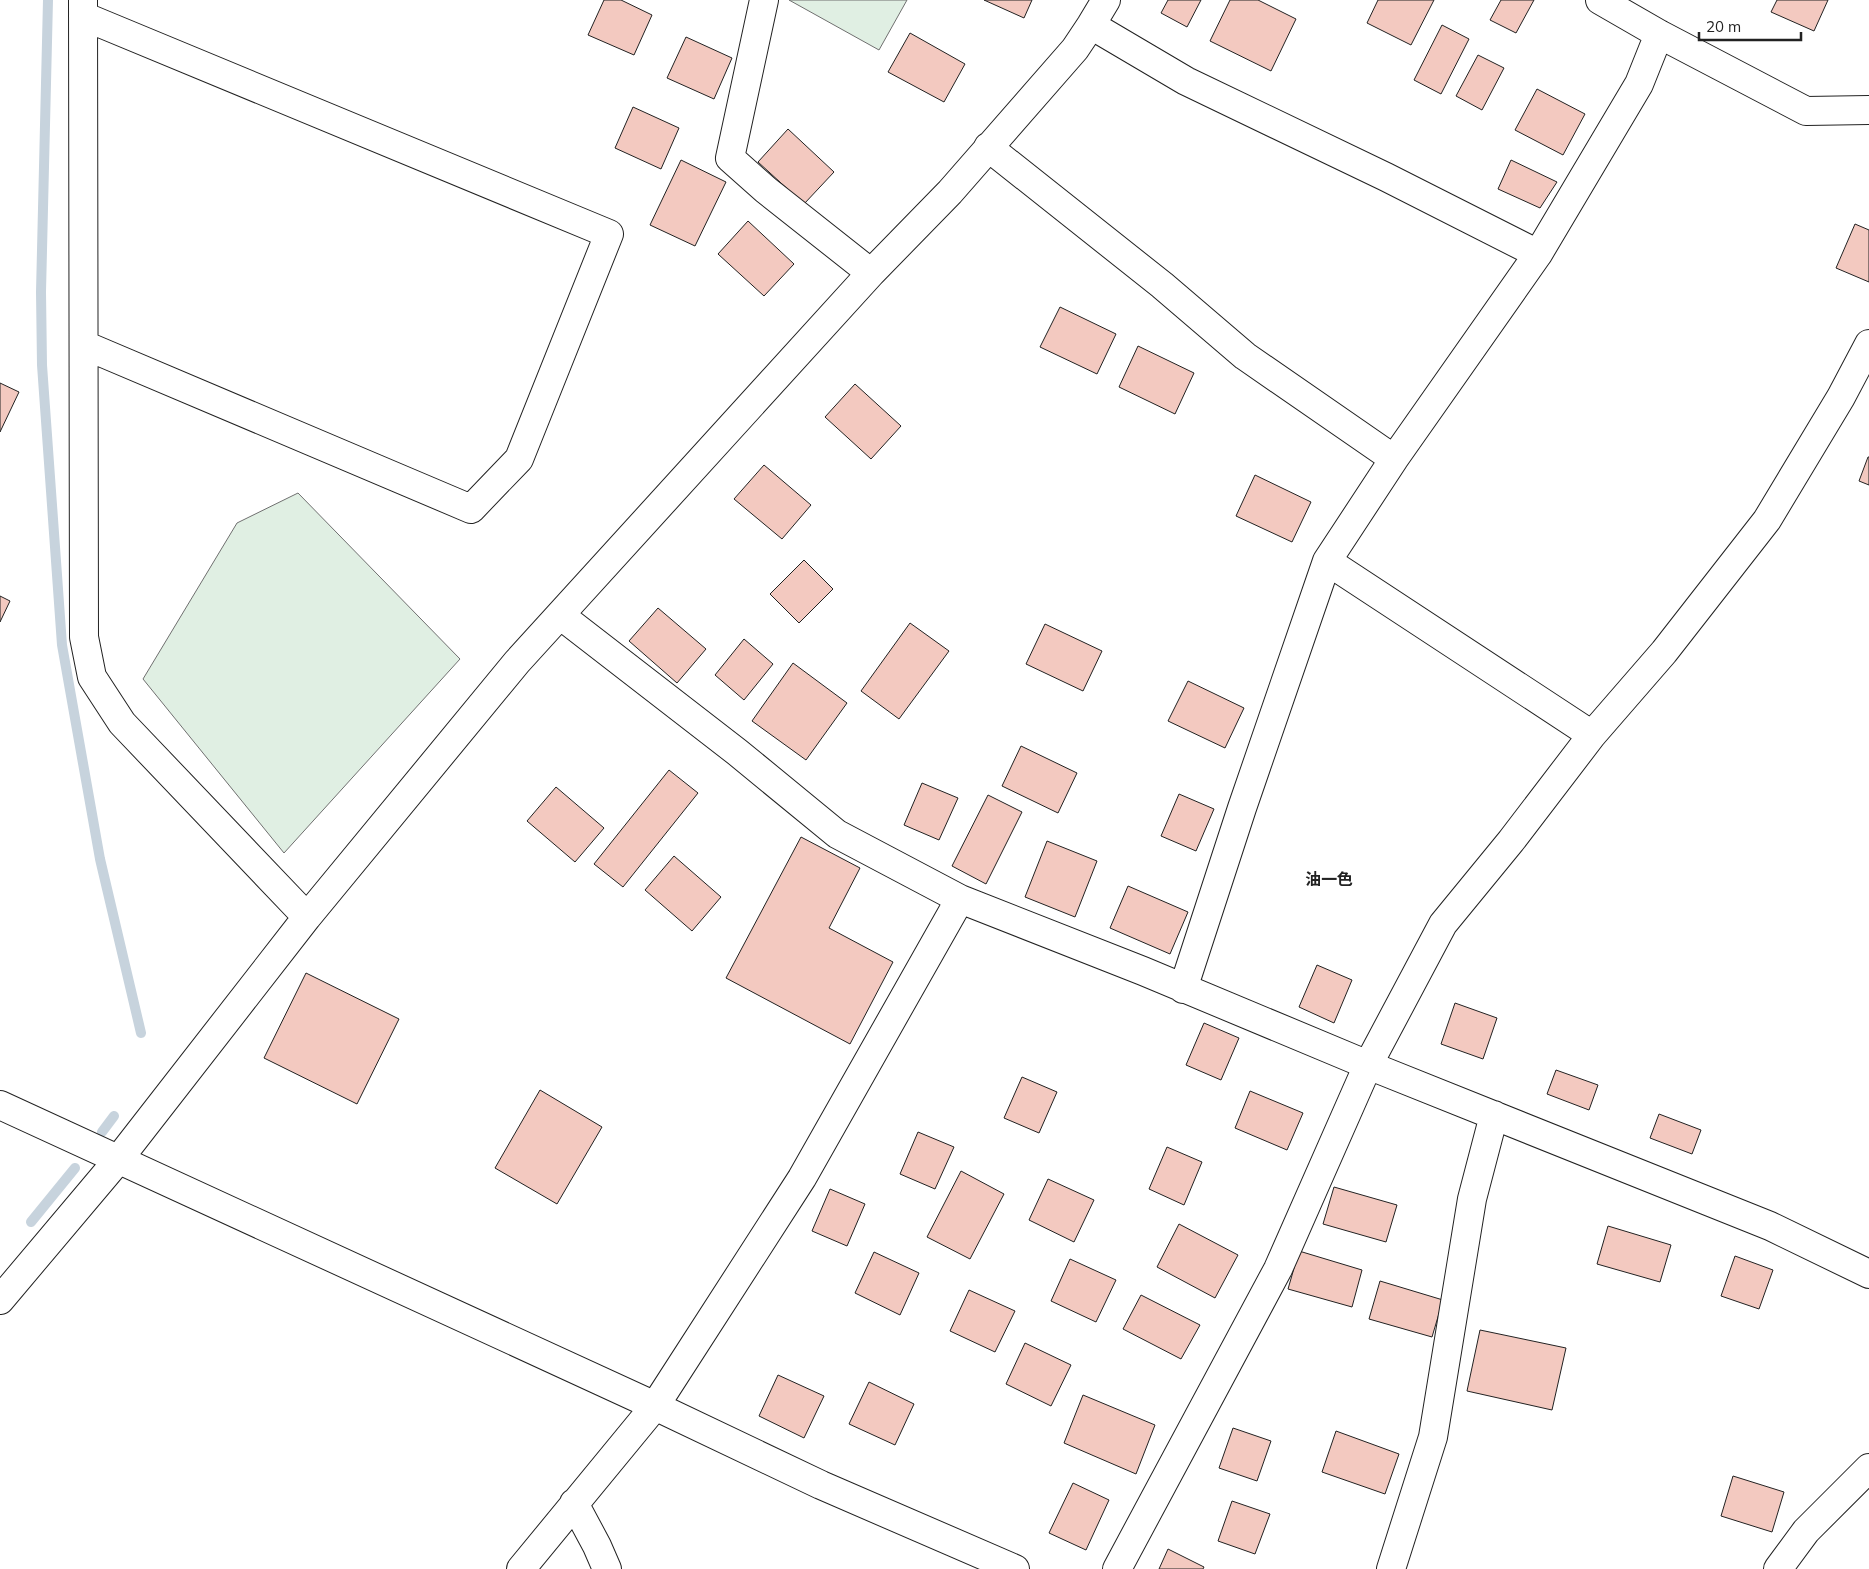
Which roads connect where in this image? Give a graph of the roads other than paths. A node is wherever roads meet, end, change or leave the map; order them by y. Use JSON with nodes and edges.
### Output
{"nodes":[{"id":1,"x":764,"y":0,"type":"edge"},
{"id":2,"x":1106,"y":0,"type":"edge"},
{"id":3,"x":1600,"y":0,"type":"edge"},
{"id":4,"x":83,"y":8,"type":"edge"},
{"id":5,"x":1092,"y":25,"type":"junction"},
{"id":6,"x":1660,"y":34,"type":"junction"},
{"id":7,"x":1869,"y":110,"type":"edge"},
{"id":8,"x":988,"y":147,"type":"junction"},
{"id":9,"x":1538,"y":254,"type":"junction"},
{"id":10,"x":872,"y":274,"type":"junction"},
{"id":11,"x":1869,"y":344,"type":"edge"},
{"id":12,"x":84,"y":346,"type":"junction"},
{"id":13,"x":1394,"y":459,"type":"junction"},
{"id":14,"x":1327,"y":561,"type":"junction"},
{"id":15,"x":560,"y":615,"type":"junction"},
{"id":16,"x":1592,"y":735,"type":"junction"},
{"id":17,"x":960,"y":899,"type":"junction"},
{"id":18,"x":307,"y":917,"type":"junction"},
{"id":19,"x":1183,"y":989,"type":"junction"},
{"id":20,"x":1368,"y":1065,"type":"junction"},
{"id":21,"x":0,"y":1105,"type":"edge"},
{"id":22,"x":1494,"y":1115,"type":"junction"},
{"id":23,"x":118,"y":1160,"type":"junction"},
{"id":24,"x":1869,"y":1274,"type":"edge"},
{"id":25,"x":0,"y":1300,"type":"edge"},
{"id":26,"x":655,"y":1406,"type":"junction"},
{"id":27,"x":1869,"y":1468,"type":"edge"},
{"id":28,"x":574,"y":1503,"type":"junction"},
{"id":29,"x":521,"y":1569,"type":"edge"},
{"id":30,"x":607,"y":1569,"type":"edge"},
{"id":31,"x":1015,"y":1569,"type":"edge"},
{"id":32,"x":1117,"y":1569,"type":"edge"},
{"id":33,"x":1392,"y":1569,"type":"edge"},
{"id":34,"x":1778,"y":1569,"type":"edge"}],
"edges":[{"from":1,"to":10,"type":"street"},
{"from":2,"to":5,"type":"street"},
{"from":3,"to":6,"type":"street"},
{"from":4,"to":12,"type":"street"},
{"from":4,"to":12,"type":"street"},
{"from":5,"to":8,"type":"street"},
{"from":5,"to":9,"type":"street"},
{"from":6,"to":7,"type":"street"},
{"from":6,"to":9,"type":"street"},
{"from":8,"to":10,"type":"street"},
{"from":8,"to":13,"type":"street"},
{"from":9,"to":13,"type":"street"},
{"from":10,"to":15,"type":"street"},
{"from":11,"to":16,"type":"street"},
{"from":12,"to":18,"type":"street"},
{"from":13,"to":14,"type":"street"},
{"from":14,"to":16,"type":"street"},
{"from":14,"to":19,"type":"street"},
{"from":15,"to":17,"type":"street"},
{"from":15,"to":18,"type":"street"},
{"from":16,"to":20,"type":"street"},
{"from":17,"to":19,"type":"street"},
{"from":17,"to":26,"type":"street"},
{"from":18,"to":23,"type":"street"},
{"from":19,"to":20,"type":"street"},
{"from":20,"to":22,"type":"street"},
{"from":20,"to":32,"type":"street"},
{"from":21,"to":23,"type":"street"},
{"from":22,"to":24,"type":"street"},
{"from":22,"to":33,"type":"street"},
{"from":23,"to":25,"type":"street"},
{"from":23,"to":26,"type":"street"},
{"from":26,"to":28,"type":"street"},
{"from":26,"to":31,"type":"street"},
{"from":27,"to":34,"type":"street"},
{"from":28,"to":29,"type":"street"},
{"from":28,"to":30,"type":"street"}]}
